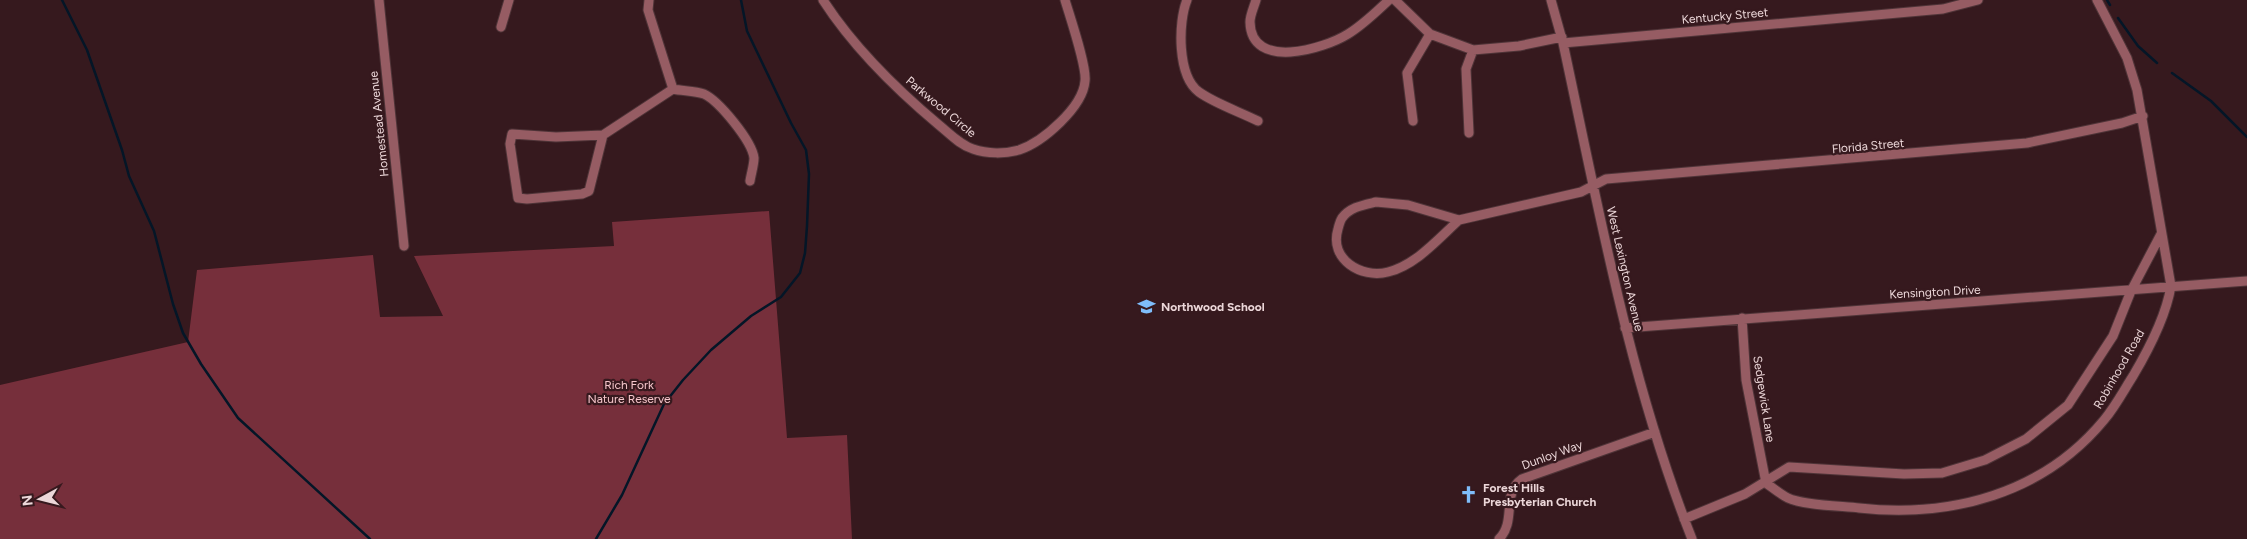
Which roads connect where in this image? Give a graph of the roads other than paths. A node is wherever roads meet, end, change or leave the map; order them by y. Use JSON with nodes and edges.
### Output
{"nodes":[{"id":1,"x":379,"y":0,"type":"edge"},
{"id":2,"x":509,"y":0,"type":"edge"},
{"id":3,"x":649,"y":0,"type":"edge"},
{"id":4,"x":823,"y":0,"type":"edge"},
{"id":5,"x":1066,"y":0,"type":"edge"},
{"id":6,"x":1187,"y":0,"type":"edge"},
{"id":7,"x":1256,"y":0,"type":"edge"},
{"id":8,"x":1389,"y":0,"type":"edge"},
{"id":9,"x":1395,"y":0,"type":"edge"},
{"id":10,"x":1551,"y":0,"type":"edge"},
{"id":11,"x":1978,"y":0,"type":"edge"},
{"id":12,"x":2097,"y":0,"type":"edge"},
{"id":13,"x":501,"y":27,"type":"dead end"},
{"id":14,"x":1430,"y":34,"type":"junction"},
{"id":15,"x":1562,"y":40,"type":"junction"},
{"id":16,"x":1473,"y":50,"type":"junction"},
{"id":17,"x":673,"y":89,"type":"junction"},
{"id":18,"x":2143,"y":116,"type":"junction"},
{"id":19,"x":1258,"y":121,"type":"dead end"},
{"id":20,"x":1413,"y":121,"type":"dead end"},
{"id":21,"x":1469,"y":133,"type":"dead end"},
{"id":22,"x":603,"y":135,"type":"junction"},
{"id":23,"x":750,"y":181,"type":"dead end"},
{"id":24,"x":1594,"y":185,"type":"junction"},
{"id":25,"x":1459,"y":220,"type":"junction"},
{"id":26,"x":2161,"y":234,"type":"junction"},
{"id":27,"x":404,"y":246,"type":"dead end"},
{"id":28,"x":2247,"y":281,"type":"edge"},
{"id":29,"x":2171,"y":286,"type":"junction"},
{"id":30,"x":2131,"y":291,"type":"junction"},
{"id":31,"x":1742,"y":318,"type":"junction"},
{"id":32,"x":1625,"y":328,"type":"junction"},
{"id":33,"x":1655,"y":432,"type":"junction"},
{"id":34,"x":1766,"y":483,"type":"junction"},
{"id":35,"x":1684,"y":519,"type":"junction"},
{"id":36,"x":1499,"y":539,"type":"edge"},
{"id":37,"x":1692,"y":539,"type":"edge"}],
"edges":[{"from":1,"to":27,"type":"street","name":"Homestead Avenue"},
{"from":2,"to":13,"type":"street"},
{"from":3,"to":17,"type":"street"},
{"from":4,"to":5,"type":"street","name":"Parkwood Circle"},
{"from":6,"to":19,"type":"street"},
{"from":7,"to":8,"type":"street"},
{"from":9,"to":14,"type":"street"},
{"from":10,"to":15,"type":"street","name":"West Lexington Avenue"},
{"from":11,"to":15,"type":"street","name":"Kentucky Street"},
{"from":12,"to":18,"type":"street","name":"Robinhood Road"},
{"from":14,"to":16,"type":"street"},
{"from":14,"to":20,"type":"street"},
{"from":15,"to":16,"type":"street","name":"Kentucky Street"},
{"from":15,"to":24,"type":"street","name":"West Lexington Avenue"},
{"from":16,"to":21,"type":"street"},
{"from":17,"to":22,"type":"street"},
{"from":17,"to":23,"type":"street"},
{"from":18,"to":24,"type":"street","name":"Florida Street"},
{"from":18,"to":26,"type":"street","name":"Robinhood Road"},
{"from":22,"to":22,"type":"street"},
{"from":24,"to":25,"type":"street","name":"Florida Street"},
{"from":24,"to":32,"type":"street","name":"West Lexington Avenue"},
{"from":25,"to":25,"type":"street"},
{"from":26,"to":29,"type":"street","name":"Robinhood Road"},
{"from":26,"to":30,"type":"street","name":"Robinhood Road"},
{"from":28,"to":29,"type":"street","name":"Kensington Drive"},
{"from":29,"to":30,"type":"street","name":"Kensington Drive"},
{"from":29,"to":34,"type":"street","name":"Robinhood Road"},
{"from":30,"to":31,"type":"street","name":"Kensington Drive"},
{"from":30,"to":34,"type":"street","name":"Robinhood Road"},
{"from":31,"to":32,"type":"street","name":"Kensington Drive"},
{"from":31,"to":34,"type":"street","name":"Sedgewick Lane"},
{"from":32,"to":33,"type":"street","name":"West Lexington Avenue"},
{"from":33,"to":35,"type":"street","name":"West Lexington Avenue"},
{"from":33,"to":36,"type":"street","name":"Dunloy Way"},
{"from":34,"to":35,"type":"street","name":"Robinhood Road"},
{"from":35,"to":37,"type":"street","name":"West Lexington Avenue"}]}
